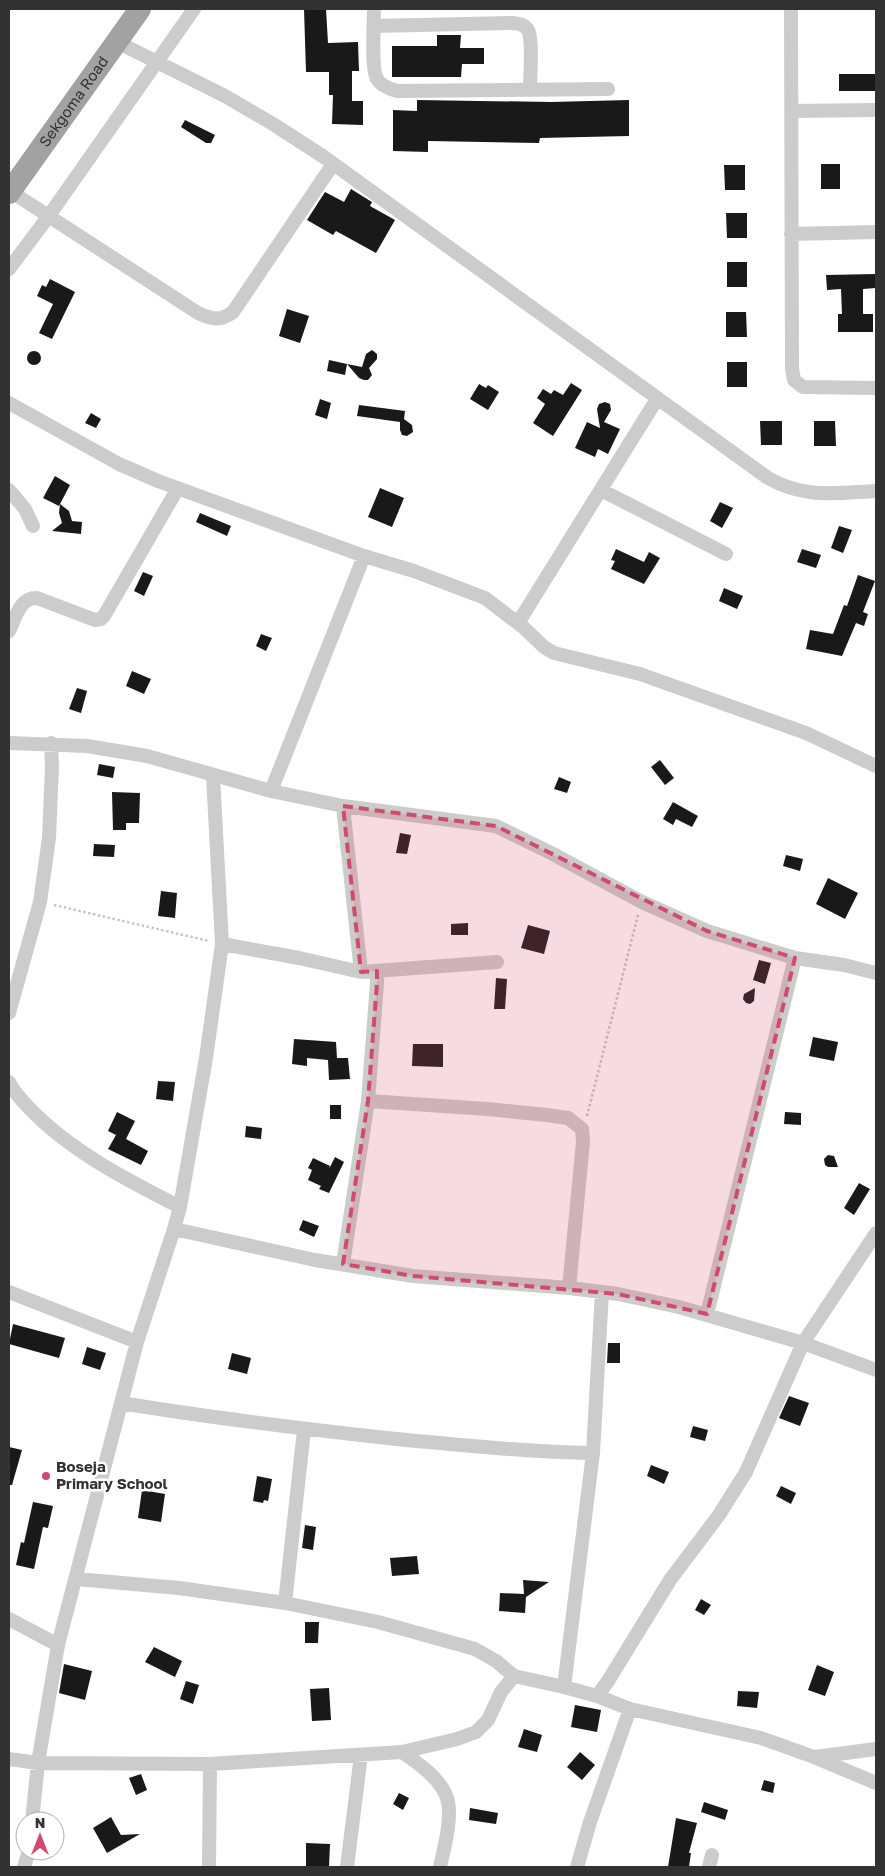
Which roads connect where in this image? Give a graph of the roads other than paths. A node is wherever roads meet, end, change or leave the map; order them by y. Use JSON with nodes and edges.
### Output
{"nodes":[{"id":1,"x":140,"y":9,"type":"edge"},
{"id":2,"x":194,"y":9,"type":"edge"},
{"id":3,"x":374,"y":9,"type":"edge"},
{"id":4,"x":791,"y":9,"type":"edge"},
{"id":5,"x":374,"y":26,"type":"junction"},
{"id":6,"x":116,"y":42,"type":"junction"},
{"id":7,"x":155,"y":62,"type":"junction"},
{"id":8,"x":608,"y":88,"type":"dead end"},
{"id":9,"x":530,"y":89,"type":"junction"},
{"id":10,"x":876,"y":110,"type":"edge"},
{"id":11,"x":792,"y":111,"type":"junction"},
{"id":12,"x":333,"y":164,"type":"junction"},
{"id":13,"x":10,"y":192,"type":"edge"},
{"id":14,"x":48,"y":217,"type":"junction"},
{"id":15,"x":876,"y":232,"type":"edge"},
{"id":16,"x":791,"y":234,"type":"junction"},
{"id":17,"x":9,"y":270,"type":"edge"},
{"id":18,"x":876,"y":388,"type":"edge"},
{"id":19,"x":658,"y":398,"type":"junction"},
{"id":20,"x":9,"y":403,"type":"edge"},
{"id":21,"x":178,"y":488,"type":"junction"},
{"id":22,"x":9,"y":490,"type":"edge"},
{"id":23,"x":601,"y":490,"type":"junction"},
{"id":24,"x":876,"y":492,"type":"edge"},
{"id":25,"x":33,"y":526,"type":"dead end"},
{"id":26,"x":726,"y":554,"type":"dead end"},
{"id":27,"x":364,"y":556,"type":"junction"},
{"id":28,"x":518,"y":623,"type":"junction"},
{"id":29,"x":9,"y":631,"type":"edge"},
{"id":30,"x":9,"y":743,"type":"edge"},
{"id":31,"x":50,"y":743,"type":"junction"},
{"id":32,"x":876,"y":766,"type":"edge"},
{"id":33,"x":213,"y":776,"type":"junction"},
{"id":34,"x":271,"y":790,"type":"junction"},
{"id":35,"x":343,"y":806,"type":"junction"},
{"id":36,"x":222,"y":944,"type":"junction"},
{"id":37,"x":795,"y":958,"type":"junction"},
{"id":38,"x":497,"y":962,"type":"dead end"},
{"id":39,"x":377,"y":970,"type":"junction"},
{"id":40,"x":361,"y":972,"type":"junction"},
{"id":41,"x":876,"y":973,"type":"edge"},
{"id":42,"x":12,"y":996,"type":"edge"},
{"id":43,"x":9,"y":1013,"type":"edge"},
{"id":44,"x":9,"y":1082,"type":"edge"},
{"id":45,"x":368,"y":1101,"type":"junction"},
{"id":46,"x":180,"y":1207,"type":"junction"},
{"id":47,"x":174,"y":1229,"type":"junction"},
{"id":48,"x":876,"y":1233,"type":"edge"},
{"id":49,"x":343,"y":1264,"type":"junction"},
{"id":50,"x":569,"y":1288,"type":"junction"},
{"id":51,"x":9,"y":1292,"type":"edge"},
{"id":52,"x":602,"y":1292,"type":"junction"},
{"id":53,"x":707,"y":1314,"type":"junction"},
{"id":54,"x":137,"y":1342,"type":"junction"},
{"id":55,"x":803,"y":1343,"type":"junction"},
{"id":56,"x":876,"y":1370,"type":"edge"},
{"id":57,"x":121,"y":1403,"type":"junction"},
{"id":58,"x":304,"y":1430,"type":"junction"},
{"id":59,"x":593,"y":1454,"type":"junction"},
{"id":60,"x":76,"y":1580,"type":"junction"},
{"id":61,"x":285,"y":1603,"type":"junction"},
{"id":62,"x":9,"y":1619,"type":"edge"},
{"id":63,"x":58,"y":1645,"type":"junction"},
{"id":64,"x":514,"y":1676,"type":"junction"},
{"id":65,"x":564,"y":1687,"type":"junction"},
{"id":66,"x":597,"y":1696,"type":"junction"},
{"id":67,"x":630,"y":1709,"type":"junction"},
{"id":68,"x":876,"y":1749,"type":"edge"},
{"id":69,"x":402,"y":1752,"type":"junction"},
{"id":70,"x":361,"y":1755,"type":"junction"},
{"id":71,"x":814,"y":1757,"type":"junction"},
{"id":72,"x":9,"y":1759,"type":"edge"},
{"id":73,"x":38,"y":1763,"type":"junction"},
{"id":74,"x":210,"y":1764,"type":"junction"},
{"id":75,"x":876,"y":1783,"type":"edge"},
{"id":76,"x":33,"y":1811,"type":"edge"},
{"id":77,"x":209,"y":1867,"type":"edge"},
{"id":78,"x":347,"y":1867,"type":"edge"},
{"id":79,"x":440,"y":1867,"type":"edge"},
{"id":80,"x":578,"y":1867,"type":"edge"}],
"edges":[{"from":1,"to":6,"type":"highway","name":"Sekgoma Road"},
{"from":2,"to":7,"type":"street"},
{"from":3,"to":5,"type":"street"},
{"from":4,"to":11,"type":"street"},
{"from":5,"to":9,"type":"street"},
{"from":5,"to":9,"type":"street"},
{"from":6,"to":7,"type":"street"},
{"from":6,"to":13,"type":"highway","name":"Sekgoma Road"},
{"from":7,"to":12,"type":"street"},
{"from":7,"to":14,"type":"street"},
{"from":8,"to":9,"type":"street"},
{"from":10,"to":11,"type":"street"},
{"from":11,"to":16,"type":"street"},
{"from":12,"to":14,"type":"street"},
{"from":12,"to":19,"type":"street"},
{"from":13,"to":14,"type":"street"},
{"from":14,"to":17,"type":"street"},
{"from":15,"to":16,"type":"street"},
{"from":16,"to":18,"type":"street"},
{"from":19,"to":23,"type":"street"},
{"from":19,"to":24,"type":"street"},
{"from":20,"to":21,"type":"street"},
{"from":21,"to":27,"type":"street"},
{"from":21,"to":29,"type":"street"},
{"from":22,"to":25,"type":"street"},
{"from":23,"to":26,"type":"street"},
{"from":23,"to":28,"type":"street"},
{"from":27,"to":28,"type":"street"},
{"from":27,"to":34,"type":"street"},
{"from":28,"to":32,"type":"street"},
{"from":30,"to":31,"type":"street"},
{"from":31,"to":33,"type":"street"},
{"from":31,"to":42,"type":"street"},
{"from":33,"to":34,"type":"street"},
{"from":33,"to":36,"type":"street"},
{"from":34,"to":35,"type":"street"},
{"from":35,"to":37,"type":"street"},
{"from":35,"to":40,"type":"street"},
{"from":36,"to":40,"type":"street"},
{"from":36,"to":46,"type":"street"},
{"from":37,"to":41,"type":"street"},
{"from":37,"to":53,"type":"street"},
{"from":38,"to":39,"type":"street"},
{"from":39,"to":40,"type":"street"},
{"from":39,"to":45,"type":"street"},
{"from":42,"to":43,"type":"street"},
{"from":44,"to":46,"type":"street"},
{"from":45,"to":49,"type":"street"},
{"from":45,"to":50,"type":"street"},
{"from":46,"to":47,"type":"street"},
{"from":47,"to":49,"type":"street"},
{"from":47,"to":54,"type":"street"},
{"from":48,"to":55,"type":"street"},
{"from":49,"to":50,"type":"street"},
{"from":50,"to":52,"type":"street"},
{"from":51,"to":54,"type":"street"},
{"from":52,"to":53,"type":"street"},
{"from":52,"to":59,"type":"street"},
{"from":53,"to":55,"type":"street"},
{"from":54,"to":57,"type":"street"},
{"from":55,"to":56,"type":"street"},
{"from":55,"to":66,"type":"street"},
{"from":57,"to":58,"type":"street"},
{"from":57,"to":60,"type":"street"},
{"from":58,"to":59,"type":"street"},
{"from":58,"to":61,"type":"street"},
{"from":59,"to":65,"type":"street"},
{"from":60,"to":61,"type":"street"},
{"from":60,"to":63,"type":"street"},
{"from":61,"to":64,"type":"street"},
{"from":62,"to":63,"type":"street"},
{"from":63,"to":73,"type":"street"},
{"from":64,"to":65,"type":"street"},
{"from":64,"to":69,"type":"street"},
{"from":65,"to":66,"type":"street"},
{"from":66,"to":67,"type":"street"},
{"from":67,"to":71,"type":"street"},
{"from":67,"to":80,"type":"street"},
{"from":68,"to":71,"type":"street"},
{"from":69,"to":70,"type":"street"},
{"from":69,"to":79,"type":"street"},
{"from":70,"to":74,"type":"street"},
{"from":70,"to":78,"type":"street"},
{"from":71,"to":75,"type":"street"},
{"from":72,"to":73,"type":"street"},
{"from":73,"to":74,"type":"street"},
{"from":73,"to":76,"type":"street"},
{"from":74,"to":77,"type":"street"}]}
